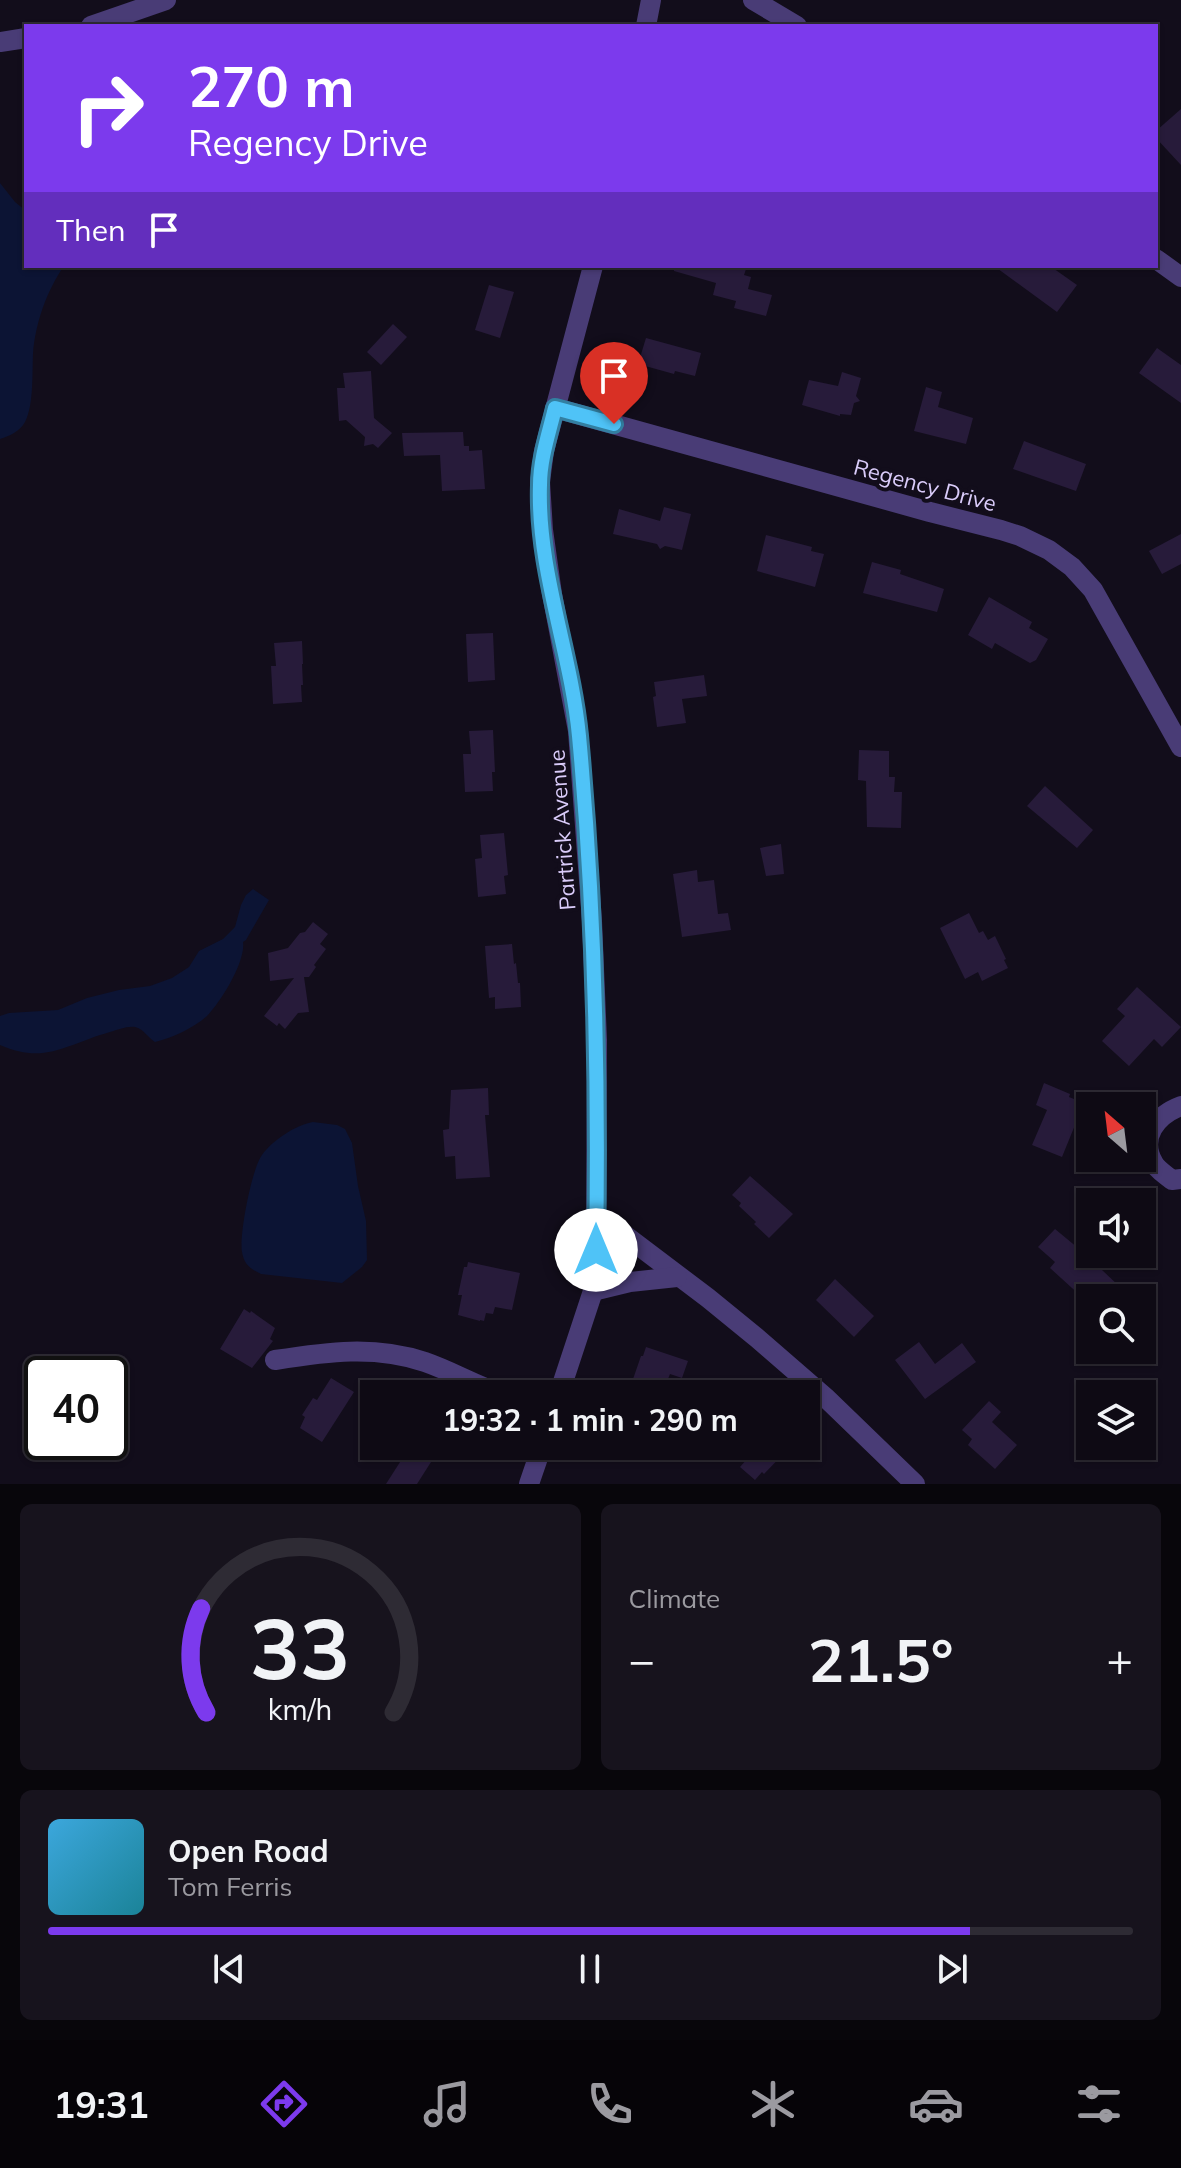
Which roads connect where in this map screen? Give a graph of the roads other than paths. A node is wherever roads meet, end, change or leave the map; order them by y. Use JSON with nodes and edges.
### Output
{"nodes":[{"id":1,"x":166,"y":0,"type":"edge"},
{"id":2,"x":651,"y":0,"type":"edge"},
{"id":3,"x":753,"y":0,"type":"edge"},
{"id":4,"x":97,"y":24,"type":"edge"},
{"id":5,"x":646,"y":24,"type":"edge"},
{"id":6,"x":794,"y":24,"type":"edge"},
{"id":7,"x":24,"y":38,"type":"edge"},
{"id":8,"x":0,"y":42,"type":"edge"},
{"id":9,"x":1158,"y":260,"type":"edge"},
{"id":10,"x":592,"y":268,"type":"edge"},
{"id":11,"x":1181,"y":277,"type":"edge"},
{"id":12,"x":555,"y":408,"type":"junction"},
{"id":13,"x":1181,"y":747,"type":"edge"},
{"id":14,"x":1181,"y":1106,"type":"edge"},
{"id":15,"x":1181,"y":1179,"type":"edge"},
{"id":16,"x":596,"y":1228,"type":"junction"},
{"id":17,"x":677,"y":1277,"type":"junction"},
{"id":18,"x":593,"y":1291,"type":"junction"},
{"id":19,"x":275,"y":1360,"type":"dead end"},
{"id":20,"x":467,"y":1380,"type":"edge"},
{"id":21,"x":564,"y":1380,"type":"edge"},
{"id":22,"x":537,"y":1460,"type":"edge"},
{"id":23,"x":529,"y":1484,"type":"edge"},
{"id":24,"x":915,"y":1484,"type":"edge"}],
"edges":[{"from":1,"to":4,"type":"street"},
{"from":2,"to":5,"type":"street"},
{"from":3,"to":6,"type":"street"},
{"from":7,"to":8,"type":"street"},
{"from":9,"to":11,"type":"street"},
{"from":10,"to":12,"type":"street","name":"Partrick Avenue"},
{"from":12,"to":13,"type":"street","name":"Regency Drive"},
{"from":12,"to":16,"type":"street","name":"Partrick Avenue"},
{"from":14,"to":15,"type":"street"},
{"from":16,"to":17,"type":"street"},
{"from":16,"to":18,"type":"street","name":"Partrick Avenue"},
{"from":17,"to":18,"type":"street"},
{"from":17,"to":24,"type":"street"},
{"from":18,"to":21,"type":"street","name":"Partrick Avenue"},
{"from":19,"to":20,"type":"street"},
{"from":22,"to":23,"type":"street"}]}
